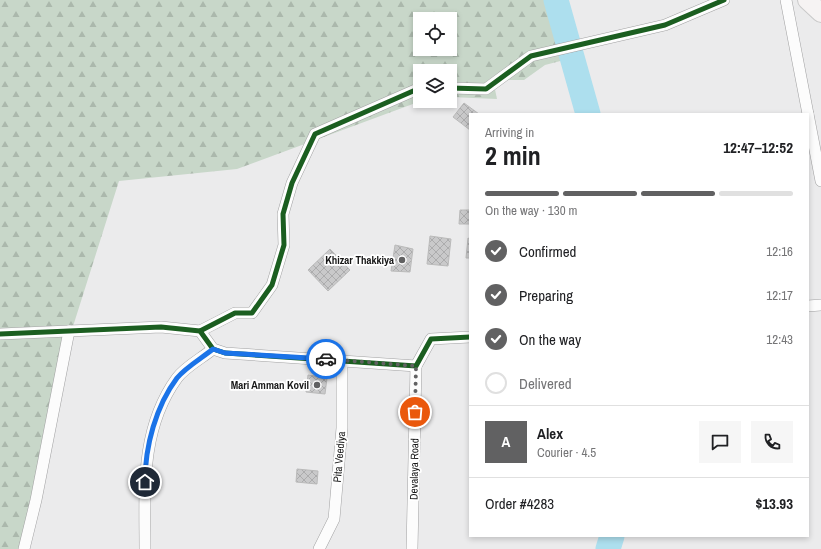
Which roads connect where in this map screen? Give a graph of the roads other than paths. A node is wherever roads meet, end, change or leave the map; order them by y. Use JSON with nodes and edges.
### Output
{"nodes":[{"id":1,"x":724,"y":0,"type":"edge"},
{"id":2,"x":786,"y":0,"type":"edge"},
{"id":3,"x":807,"y":0,"type":"edge"},
{"id":4,"x":821,"y":13,"type":"edge"},
{"id":5,"x":457,"y":88,"type":"edge"},
{"id":6,"x":413,"y":91,"type":"edge"},
{"id":7,"x":808,"y":113,"type":"edge"},
{"id":8,"x":809,"y":119,"type":"edge"},
{"id":9,"x":821,"y":182,"type":"edge"},
{"id":10,"x":821,"y":305,"type":"edge"},
{"id":11,"x":809,"y":306,"type":"edge"},
{"id":12,"x":69,"y":331,"type":"junction"},
{"id":13,"x":200,"y":331,"type":"junction"},
{"id":14,"x":0,"y":334,"type":"edge"},
{"id":15,"x":469,"y":337,"type":"edge"},
{"id":16,"x":213,"y":349,"type":"junction"},
{"id":17,"x":342,"y":361,"type":"junction"},
{"id":18,"x":416,"y":366,"type":"junction"},
{"id":19,"x":24,"y":549,"type":"edge"},
{"id":20,"x":145,"y":549,"type":"edge"},
{"id":21,"x":319,"y":549,"type":"edge"},
{"id":22,"x":412,"y":549,"type":"edge"}],
"edges":[{"from":1,"to":5,"type":"street"},
{"from":2,"to":7,"type":"street"},
{"from":3,"to":4,"type":"main road"},
{"from":6,"to":13,"type":"street"},
{"from":8,"to":9,"type":"street"},
{"from":10,"to":11,"type":"street"},
{"from":12,"to":13,"type":"street"},
{"from":12,"to":14,"type":"street"},
{"from":12,"to":19,"type":"street"},
{"from":13,"to":16,"type":"street"},
{"from":15,"to":18,"type":"street"},
{"from":16,"to":17,"type":"street"},
{"from":16,"to":20,"type":"street"},
{"from":17,"to":18,"type":"street"},
{"from":17,"to":21,"type":"street","name":"Pita Veediya"},
{"from":18,"to":22,"type":"street","name":"Devalaya Road"}]}
